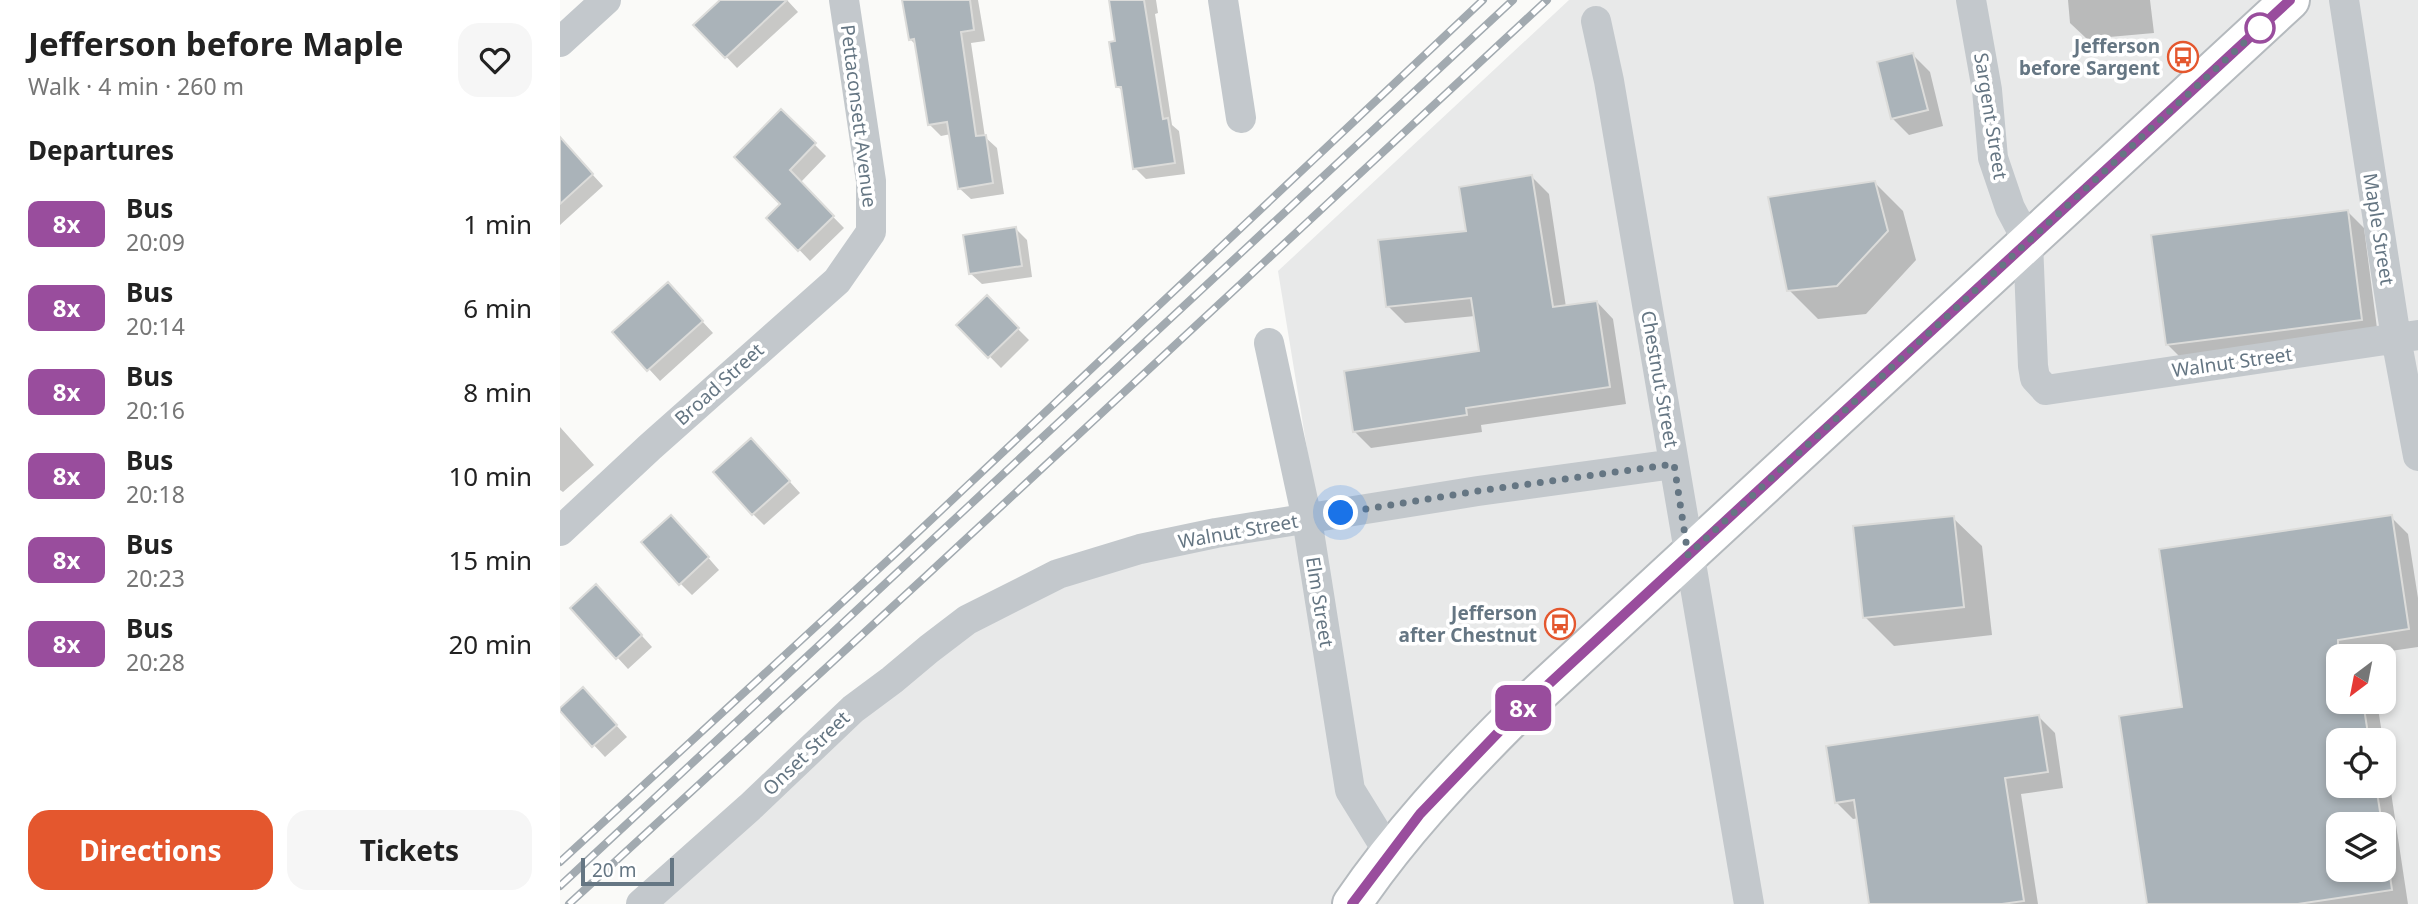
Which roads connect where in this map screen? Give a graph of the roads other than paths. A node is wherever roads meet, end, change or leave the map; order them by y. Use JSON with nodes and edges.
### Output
{"nodes":[{"id":1,"x":606,"y":0,"type":"edge"},
{"id":2,"x":844,"y":0,"type":"edge"},
{"id":3,"x":1223,"y":0,"type":"edge"},
{"id":4,"x":1971,"y":0,"type":"edge"},
{"id":5,"x":2290,"y":0,"type":"edge"},
{"id":6,"x":2344,"y":0,"type":"edge"},
{"id":7,"x":1596,"y":21,"type":"dead end"},
{"id":8,"x":560,"y":42,"type":"edge"},
{"id":9,"x":1241,"y":118,"type":"dead end"},
{"id":10,"x":871,"y":232,"type":"joint"},
{"id":11,"x":2028,"y":242,"type":"junction"},
{"id":12,"x":2407,"y":336,"type":"edge"},
{"id":13,"x":1269,"y":343,"type":"dead end"},
{"id":14,"x":2046,"y":390,"type":"joint"},
{"id":15,"x":2418,"y":456,"type":"edge"},
{"id":16,"x":1674,"y":464,"type":"junction"},
{"id":17,"x":1307,"y":519,"type":"junction"},
{"id":18,"x":560,"y":531,"type":"edge"},
{"id":19,"x":1688,"y":555,"type":"junction"},
{"id":20,"x":981,"y":615,"type":"joint"},
{"id":21,"x":1389,"y":853,"type":"junction"},
{"id":22,"x":641,"y":904,"type":"edge"},
{"id":23,"x":1352,"y":904,"type":"edge"},
{"id":24,"x":1749,"y":904,"type":"edge"}],
"edges":[{"from":1,"to":8,"type":"street"},
{"from":2,"to":10,"type":"street","name":"Pettaconsett Avenue"},
{"from":3,"to":9,"type":"street"},
{"from":4,"to":11,"type":"street","name":"Sargent Street"},
{"from":5,"to":11,"type":"main road"},
{"from":6,"to":12,"type":"street","name":"Maple Street"},
{"from":7,"to":16,"type":"street","name":"Chestnut Street"},
{"from":10,"to":18,"type":"street","name":"Broad Street"},
{"from":11,"to":14,"type":"street","name":"Sargent Street"},
{"from":11,"to":19,"type":"main road"},
{"from":12,"to":14,"type":"street","name":"Walnut Street"},
{"from":12,"to":15,"type":"street","name":"Maple Street"},
{"from":13,"to":17,"type":"street","name":"Elm Street"},
{"from":16,"to":17,"type":"street","name":"Walnut Street"},
{"from":16,"to":19,"type":"street","name":"Chestnut Street"},
{"from":17,"to":20,"type":"street","name":"Walnut Street"},
{"from":17,"to":21,"type":"street","name":"Elm Street"},
{"from":19,"to":21,"type":"main road"},
{"from":19,"to":24,"type":"street","name":"Chestnut Street"},
{"from":20,"to":22,"type":"street","name":"Onset Street"},
{"from":21,"to":23,"type":"main road"}]}
